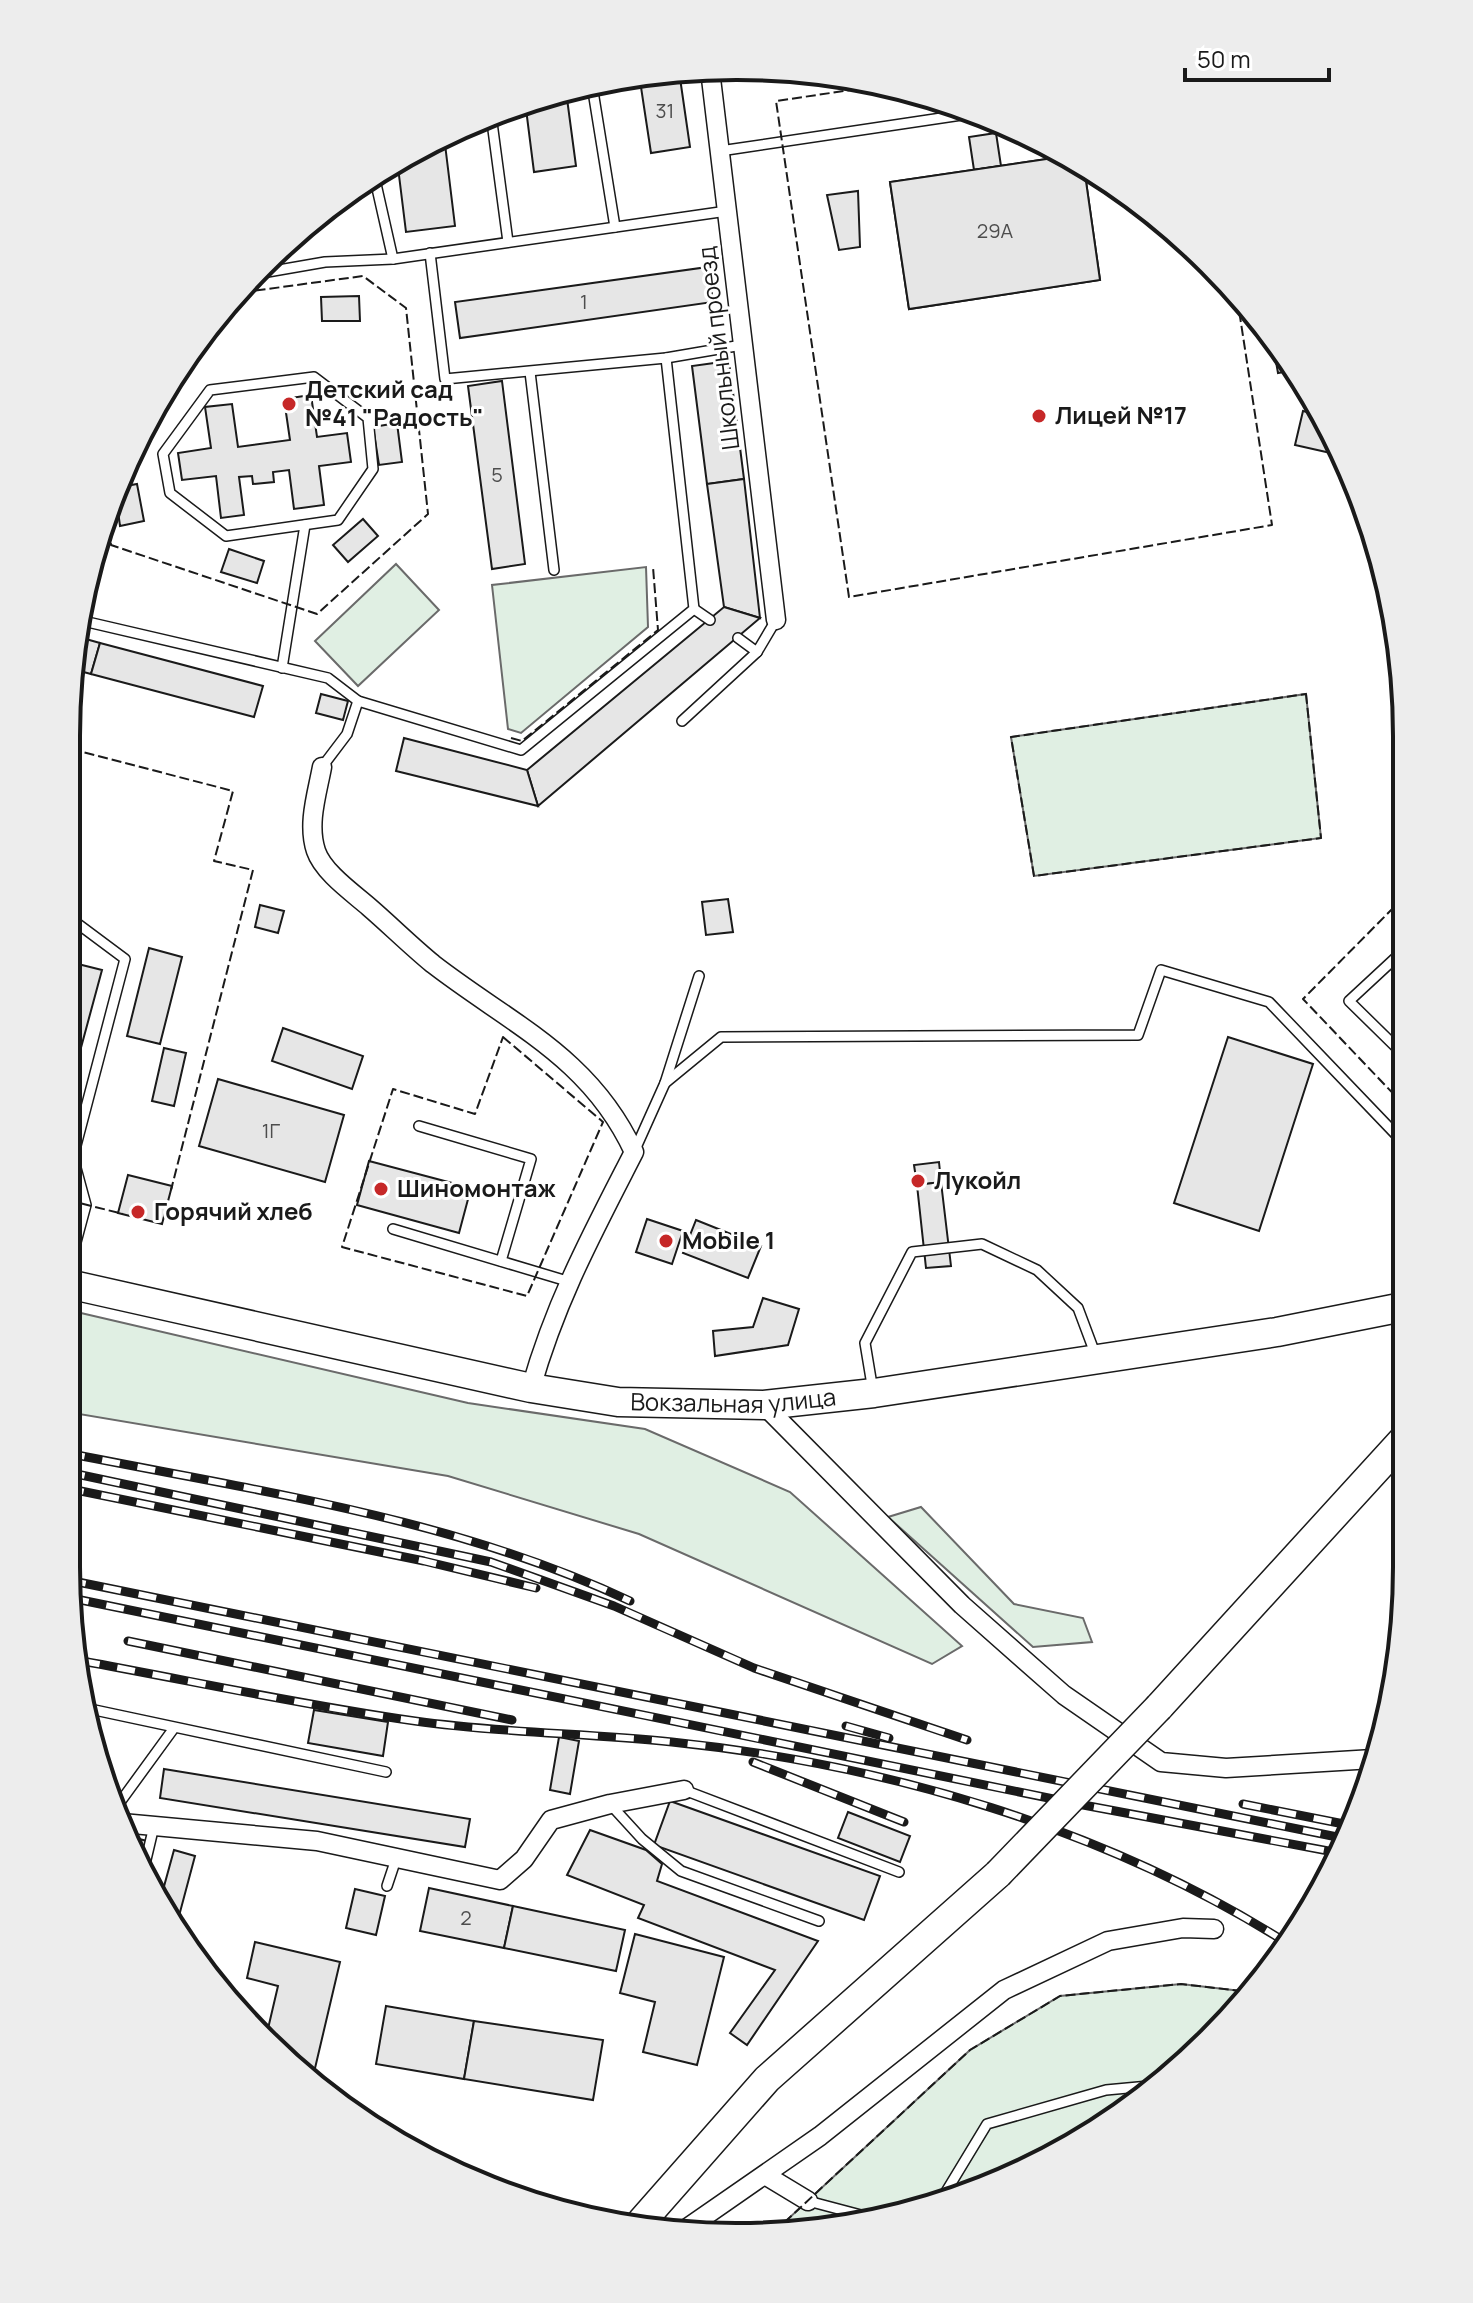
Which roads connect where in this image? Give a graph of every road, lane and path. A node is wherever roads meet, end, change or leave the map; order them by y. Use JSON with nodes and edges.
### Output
{"nodes":[{"id":1,"x":711,"y":81,"type":"edge"},
{"id":2,"x":594,"y":96,"type":"edge"},
{"id":3,"x":952,"y":116,"type":"edge"},
{"id":4,"x":493,"y":127,"type":"edge"},
{"id":5,"x":720,"y":151,"type":"junction"},
{"id":6,"x":377,"y":188,"type":"edge"},
{"id":7,"x":727,"y":211,"type":"junction"},
{"id":8,"x":615,"y":227,"type":"junction"},
{"id":9,"x":508,"y":242,"type":"junction"},
{"id":10,"x":430,"y":253,"type":"junction"},
{"id":11,"x":393,"y":259,"type":"junction"},
{"id":12,"x":273,"y":271,"type":"edge"},
{"id":13,"x":742,"y":345,"type":"junction"},
{"id":14,"x":666,"y":358,"type":"junction"},
{"id":15,"x":530,"y":372,"type":"junction"},
{"id":16,"x":305,"y":525,"type":"junction"},
{"id":17,"x":554,"y":570,"type":"dead end"},
{"id":18,"x":694,"y":609,"type":"junction"},
{"id":19,"x":710,"y":620,"type":"dead end"},
{"id":20,"x":776,"y":620,"type":"joint"},
{"id":21,"x":91,"y":623,"type":"edge"},
{"id":22,"x":738,"y":638,"type":"dead end"},
{"id":23,"x":757,"y":652,"type":"junction"},
{"id":24,"x":282,"y":668,"type":"junction"},
{"id":25,"x":358,"y":701,"type":"junction"},
{"id":26,"x":682,"y":721,"type":"dead end"},
{"id":27,"x":322,"y":767,"type":"joint"},
{"id":28,"x":80,"y":925,"type":"edge"},
{"id":29,"x":1393,"y":960,"type":"edge"},
{"id":30,"x":699,"y":976,"type":"dead end"},
{"id":31,"x":1393,"y":1044,"type":"edge"},
{"id":32,"x":665,"y":1083,"type":"junction"},
{"id":33,"x":80,"y":1123,"type":"edge"},
{"id":34,"x":419,"y":1126,"type":"dead end"},
{"id":35,"x":1393,"y":1132,"type":"edge"},
{"id":36,"x":634,"y":1152,"type":"junction"},
{"id":37,"x":80,"y":1185,"type":"edge"},
{"id":38,"x":80,"y":1227,"type":"edge"},
{"id":39,"x":393,"y":1229,"type":"dead end"},
{"id":40,"x":501,"y":1261,"type":"junction"},
{"id":41,"x":567,"y":1281,"type":"junction"},
{"id":42,"x":80,"y":1287,"type":"edge"},
{"id":43,"x":1393,"y":1309,"type":"edge"},
{"id":44,"x":1097,"y":1359,"type":"junction"},
{"id":45,"x":531,"y":1388,"type":"junction"},
{"id":46,"x":874,"y":1393,"type":"junction"},
{"id":47,"x":764,"y":1405,"type":"junction"},
{"id":48,"x":1393,"y":1451,"type":"edge"},
{"id":49,"x":96,"y":1710,"type":"edge"},
{"id":50,"x":174,"y":1728,"type":"junction"},
{"id":51,"x":1364,"y":1760,"type":"edge"},
{"id":52,"x":386,"y":1772,"type":"dead end"},
{"id":53,"x":684,"y":1790,"type":"joint"},
{"id":54,"x":123,"y":1798,"type":"edge"},
{"id":55,"x":610,"y":1804,"type":"junction"},
{"id":56,"x":133,"y":1824,"type":"edge"},
{"id":57,"x":154,"y":1826,"type":"junction"},
{"id":58,"x":147,"y":1855,"type":"edge"},
{"id":59,"x":396,"y":1859,"type":"junction"},
{"id":60,"x":899,"y":1872,"type":"dead end"},
{"id":61,"x":387,"y":1886,"type":"dead end"},
{"id":62,"x":819,"y":1921,"type":"dead end"},
{"id":63,"x":1214,"y":1929,"type":"dead end"},
{"id":64,"x":1136,"y":2087,"type":"edge"},
{"id":65,"x":765,"y":2175,"type":"junction"},
{"id":66,"x":948,"y":2188,"type":"edge"},
{"id":67,"x":808,"y":2201,"type":"joint"},
{"id":68,"x":851,"y":2212,"type":"edge"},
{"id":69,"x":646,"y":2216,"type":"edge"},
{"id":70,"x":696,"y":2222,"type":"edge"}],
"edges":[{"from":1,"to":5,"type":"street","name":"Школьный проезд"},
{"from":2,"to":8,"type":"lane"},
{"from":3,"to":5,"type":"lane"},
{"from":4,"to":9,"type":"lane"},
{"from":5,"to":7,"type":"street","name":"Школьный проезд"},
{"from":6,"to":11,"type":"lane"},
{"from":7,"to":8,"type":"lane"},
{"from":7,"to":13,"type":"street","name":"Школьный проезд"},
{"from":8,"to":9,"type":"lane"},
{"from":9,"to":10,"type":"lane"},
{"from":10,"to":11,"type":"lane"},
{"from":10,"to":15,"type":"lane"},
{"from":11,"to":12,"type":"lane"},
{"from":13,"to":14,"type":"lane"},
{"from":13,"to":20,"type":"street","name":"Школьный проезд"},
{"from":14,"to":15,"type":"lane"},
{"from":14,"to":18,"type":"lane"},
{"from":15,"to":17,"type":"lane"},
{"from":16,"to":16,"type":"lane"},
{"from":16,"to":24,"type":"lane"},
{"from":18,"to":19,"type":"lane"},
{"from":18,"to":25,"type":"lane"},
{"from":20,"to":23,"type":"lane"},
{"from":21,"to":24,"type":"lane"},
{"from":22,"to":23,"type":"lane"},
{"from":23,"to":26,"type":"lane"},
{"from":24,"to":25,"type":"lane"},
{"from":25,"to":27,"type":"lane"},
{"from":27,"to":36,"type":"street"},
{"from":28,"to":33,"type":"lane"},
{"from":29,"to":31,"type":"lane"},
{"from":30,"to":32,"type":"lane"},
{"from":32,"to":35,"type":"lane"},
{"from":32,"to":36,"type":"lane"},
{"from":34,"to":40,"type":"lane"},
{"from":36,"to":41,"type":"street"},
{"from":37,"to":38,"type":"lane"},
{"from":39,"to":40,"type":"lane"},
{"from":40,"to":41,"type":"lane"},
{"from":41,"to":45,"type":"street"},
{"from":42,"to":45,"type":"main road","name":"Вокзальная улица"},
{"from":43,"to":44,"type":"main road","name":"Вокзальная улица"},
{"from":44,"to":46,"type":"main road","name":"Вокзальная улица"},
{"from":44,"to":46,"type":"lane"},
{"from":45,"to":47,"type":"main road","name":"Вокзальная улица"},
{"from":46,"to":47,"type":"main road","name":"Вокзальная улица"},
{"from":47,"to":51,"type":"street"},
{"from":48,"to":69,"type":"main road","bridge":true},
{"from":49,"to":50,"type":"lane"},
{"from":50,"to":52,"type":"lane"},
{"from":50,"to":54,"type":"lane"},
{"from":53,"to":55,"type":"street"},
{"from":53,"to":60,"type":"lane"},
{"from":55,"to":59,"type":"street"},
{"from":55,"to":62,"type":"lane"},
{"from":56,"to":57,"type":"street"},
{"from":57,"to":58,"type":"lane"},
{"from":57,"to":59,"type":"street"},
{"from":59,"to":61,"type":"lane"},
{"from":63,"to":65,"type":"street"},
{"from":64,"to":66,"type":"lane"},
{"from":65,"to":67,"type":"street"},
{"from":65,"to":70,"type":"street"},
{"from":67,"to":68,"type":"lane"}]}
